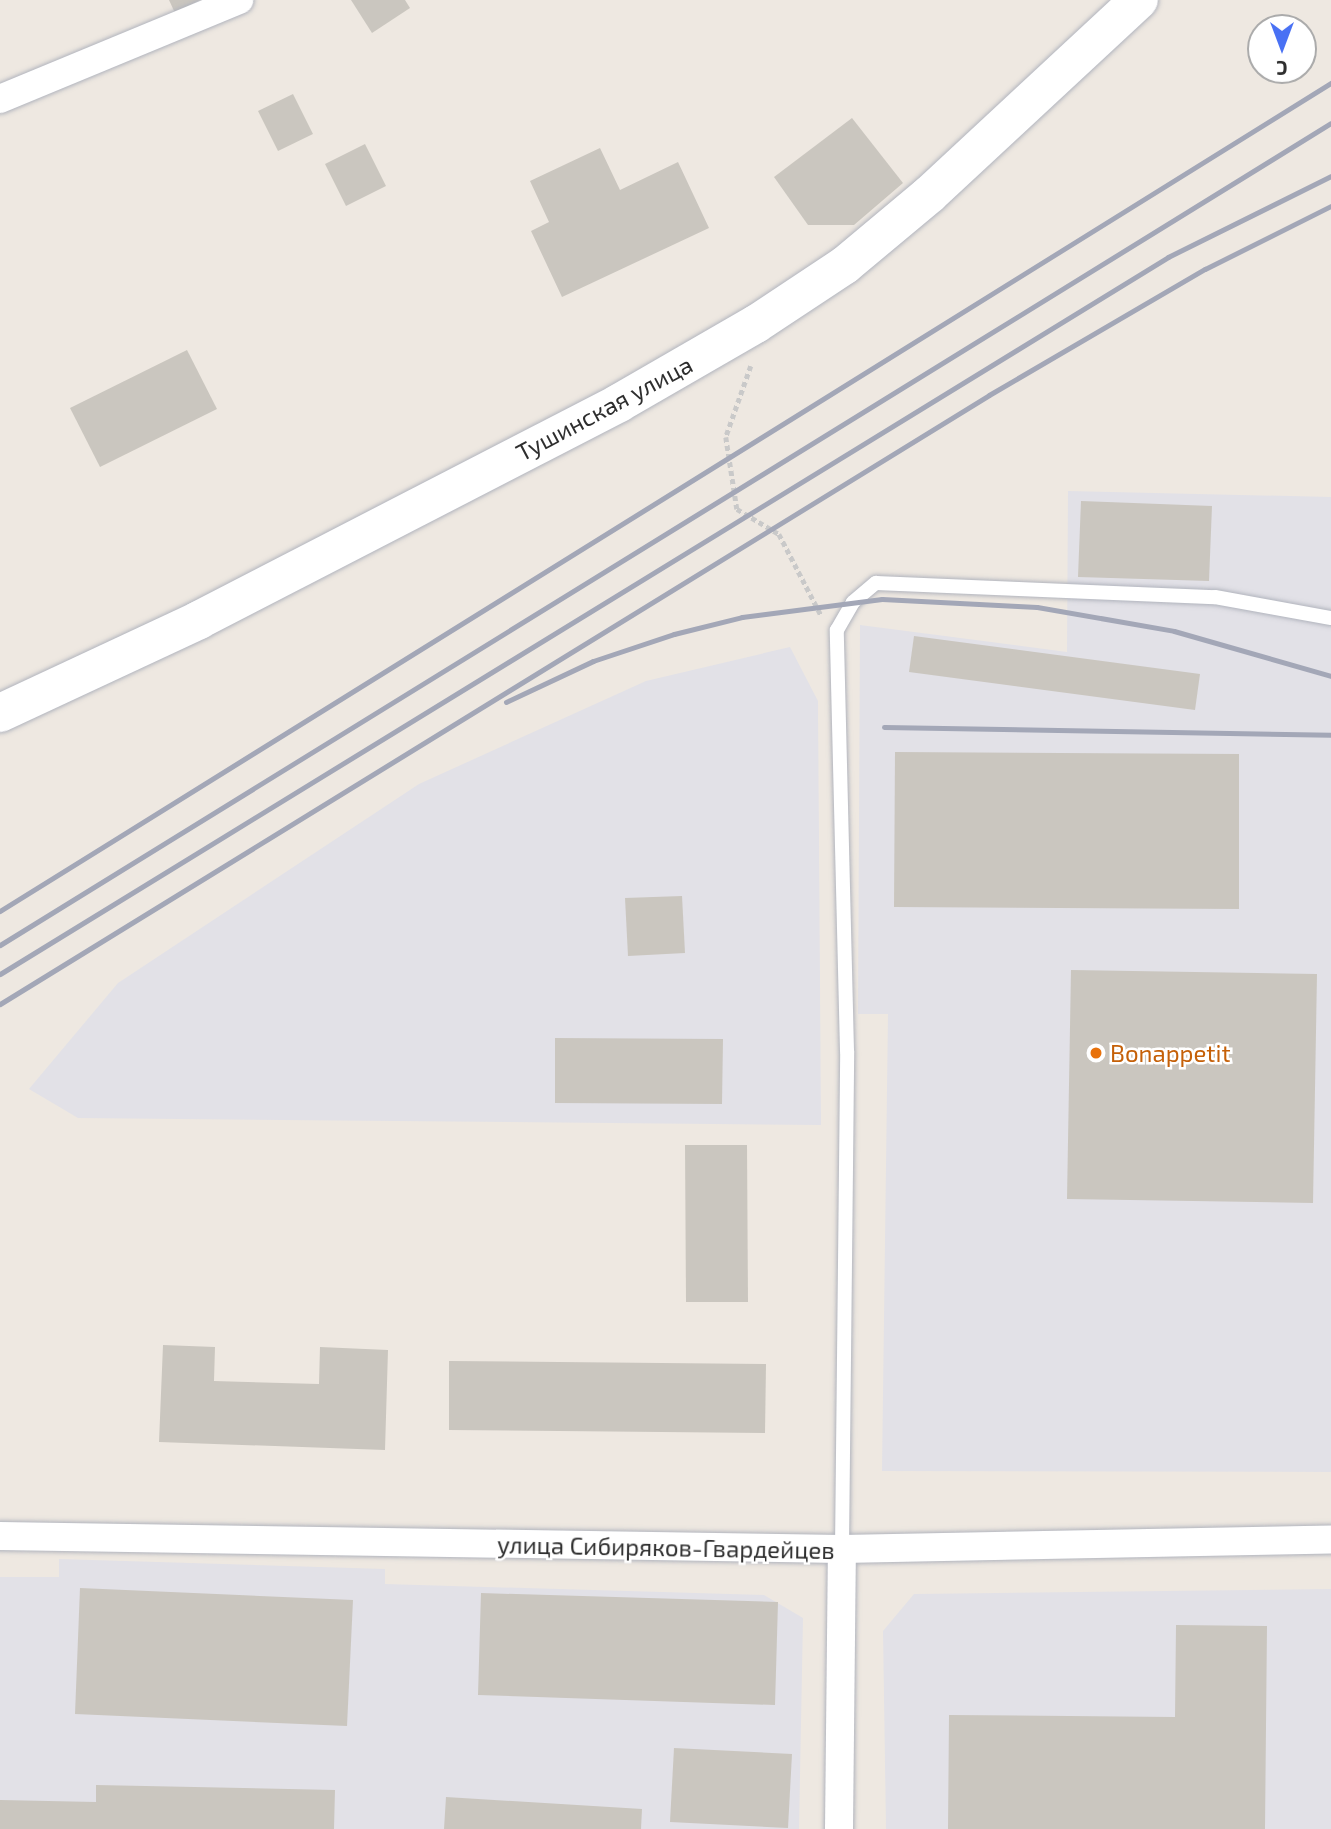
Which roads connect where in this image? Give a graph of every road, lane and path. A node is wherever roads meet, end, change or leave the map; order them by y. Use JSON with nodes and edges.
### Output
{"nodes":[{"id":1,"x":239,"y":0,"type":"edge"},
{"id":2,"x":1139,"y":0,"type":"edge"},
{"id":3,"x":0,"y":99,"type":"edge"},
{"id":4,"x":756,"y":324,"type":"junction"},
{"id":5,"x":1331,"y":618,"type":"edge"},
{"id":6,"x":837,"y":630,"type":"junction"},
{"id":7,"x":0,"y":713,"type":"edge"},
{"id":8,"x":0,"y":1536,"type":"edge"},
{"id":9,"x":1331,"y":1540,"type":"edge"},
{"id":10,"x":842,"y":1549,"type":"junction"},
{"id":11,"x":839,"y":1829,"type":"edge"}],
"edges":[{"from":1,"to":3,"type":"street"},
{"from":2,"to":4,"type":"main road","name":"Тушинская улица"},
{"from":4,"to":6,"type":"path"},
{"from":4,"to":7,"type":"main road","name":"Тушинская улица"},
{"from":5,"to":6,"type":"lane"},
{"from":6,"to":10,"type":"lane"},
{"from":8,"to":10,"type":"street","name":"улица Сибиряков-Гвардейцев"},
{"from":9,"to":10,"type":"street","name":"улица Сибиряков-Гвардейцев"},
{"from":10,"to":11,"type":"street"}]}
